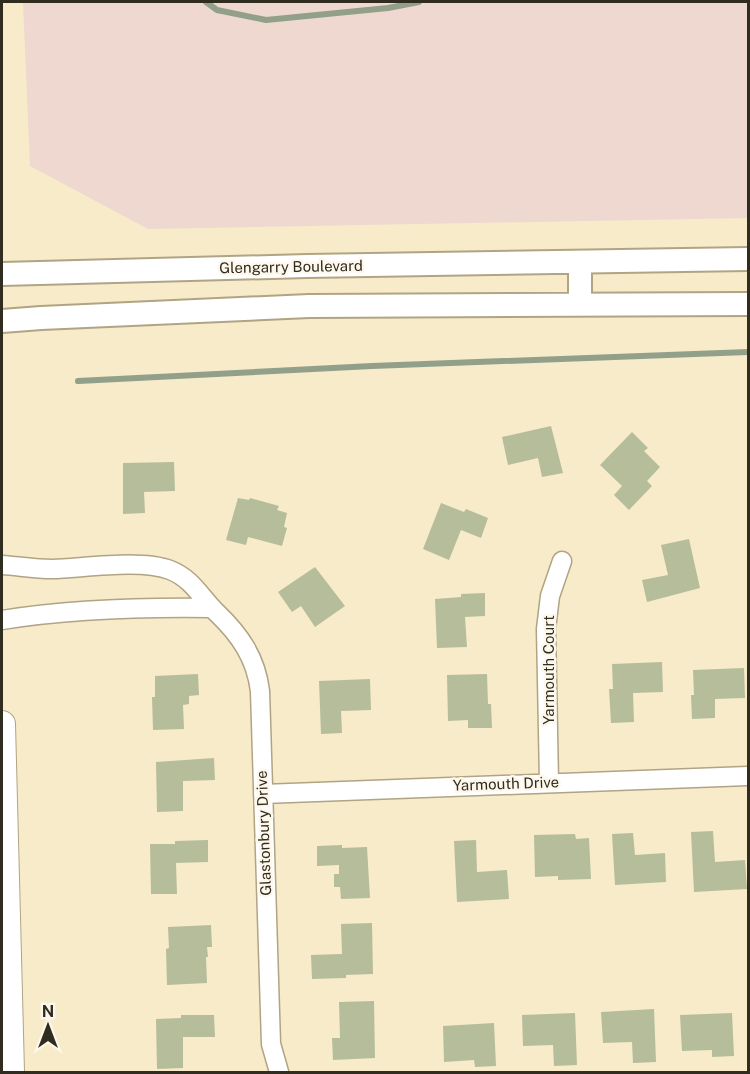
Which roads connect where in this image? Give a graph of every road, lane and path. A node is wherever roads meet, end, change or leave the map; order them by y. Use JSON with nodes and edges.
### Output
{"nodes":[{"id":1,"x":748,"y":260,"type":"edge"},
{"id":2,"x":580,"y":262,"type":"junction"},
{"id":3,"x":2,"y":274,"type":"edge"},
{"id":4,"x":580,"y":304,"type":"junction"},
{"id":5,"x":748,"y":304,"type":"edge"},
{"id":6,"x":2,"y":321,"type":"edge"},
{"id":7,"x":562,"y":561,"type":"dead end"},
{"id":8,"x":2,"y":565,"type":"edge"},
{"id":9,"x":212,"y":608,"type":"junction"},
{"id":10,"x":2,"y":620,"type":"edge"},
{"id":11,"x":2,"y":724,"type":"edge"},
{"id":12,"x":748,"y":776,"type":"edge"},
{"id":13,"x":549,"y":782,"type":"junction"},
{"id":14,"x":263,"y":794,"type":"junction"},
{"id":15,"x":11,"y":1072,"type":"edge"},
{"id":16,"x":279,"y":1072,"type":"edge"}],
"edges":[{"from":1,"to":2,"type":"street","name":"Glengarry Boulevard"},
{"from":2,"to":3,"type":"street","name":"Glengarry Boulevard"},
{"from":2,"to":4,"type":"street"},
{"from":4,"to":5,"type":"street"},
{"from":4,"to":6,"type":"street"},
{"from":7,"to":13,"type":"street","name":"Yarmouth Court"},
{"from":8,"to":9,"type":"street","name":"Glastonbury Drive"},
{"from":9,"to":10,"type":"street"},
{"from":9,"to":14,"type":"street","name":"Glastonbury Drive"},
{"from":11,"to":15,"type":"main road"},
{"from":12,"to":13,"type":"street","name":"Yarmouth Drive"},
{"from":13,"to":14,"type":"street","name":"Yarmouth Drive"},
{"from":14,"to":16,"type":"street","name":"Glastonbury Drive"}]}
